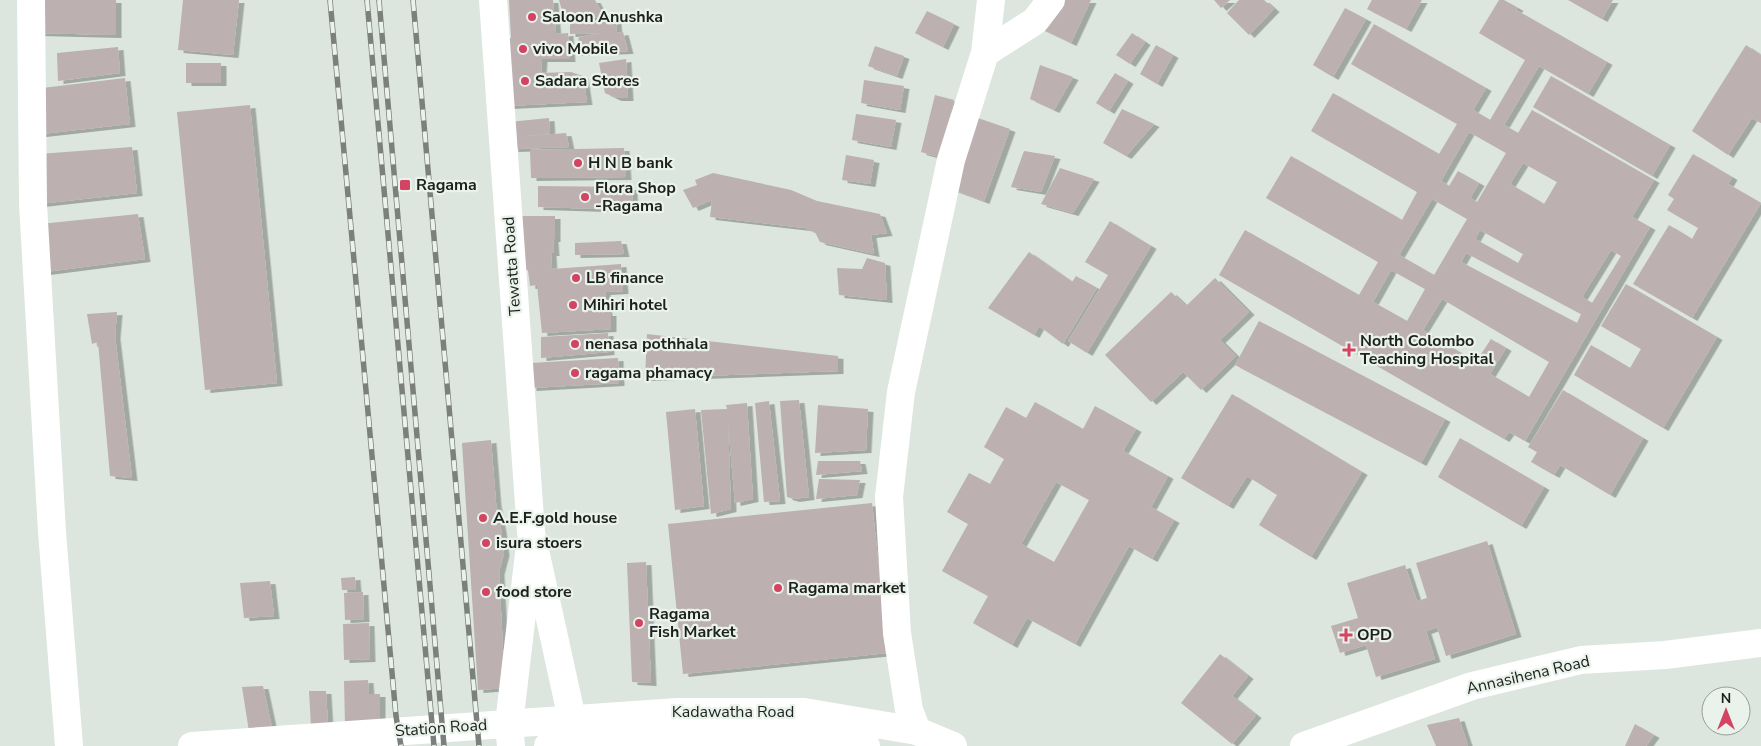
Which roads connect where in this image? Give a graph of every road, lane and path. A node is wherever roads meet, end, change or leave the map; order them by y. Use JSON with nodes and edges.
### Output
{"nodes":[{"id":1,"x":31,"y":0,"type":"edge"},
{"id":2,"x":493,"y":0,"type":"edge"},
{"id":3,"x":991,"y":0,"type":"edge"},
{"id":4,"x":1051,"y":0,"type":"edge"},
{"id":5,"x":985,"y":53,"type":"junction"},
{"id":6,"x":532,"y":532,"type":"junction"},
{"id":7,"x":1761,"y":643,"type":"edge"},
{"id":8,"x":572,"y":719,"type":"junction"},
{"id":9,"x":918,"y":731,"type":"junction"},
{"id":10,"x":510,"y":735,"type":"edge"},
{"id":11,"x":69,"y":746,"type":"edge"},
{"id":12,"x":192,"y":746,"type":"edge"},
{"id":13,"x":548,"y":746,"type":"edge"},
{"id":14,"x":574,"y":746,"type":"edge"},
{"id":15,"x":866,"y":746,"type":"edge"},
{"id":16,"x":953,"y":746,"type":"edge"},
{"id":17,"x":1304,"y":746,"type":"edge"}],
"edges":[{"from":1,"to":11,"type":"street"},
{"from":2,"to":6,"type":"street","name":"Tewatta Road"},
{"from":3,"to":5,"type":"street"},
{"from":4,"to":5,"type":"street"},
{"from":5,"to":9,"type":"street"},
{"from":6,"to":8,"type":"street","name":"Tewatta Road"},
{"from":6,"to":10,"type":"street","name":"Tewatta Road"},
{"from":7,"to":17,"type":"street","name":"Annasihena Road"},
{"from":8,"to":9,"type":"street","name":"Kadawatha Road"},
{"from":8,"to":10,"type":"street","name":"Kadawatha Road"},
{"from":8,"to":14,"type":"street","name":"Tewatta Road"},
{"from":9,"to":16,"type":"street","name":"Kadawatha Road"},
{"from":10,"to":12,"type":"street","name":"Station Road"},
{"from":13,"to":15,"type":"street"}]}
